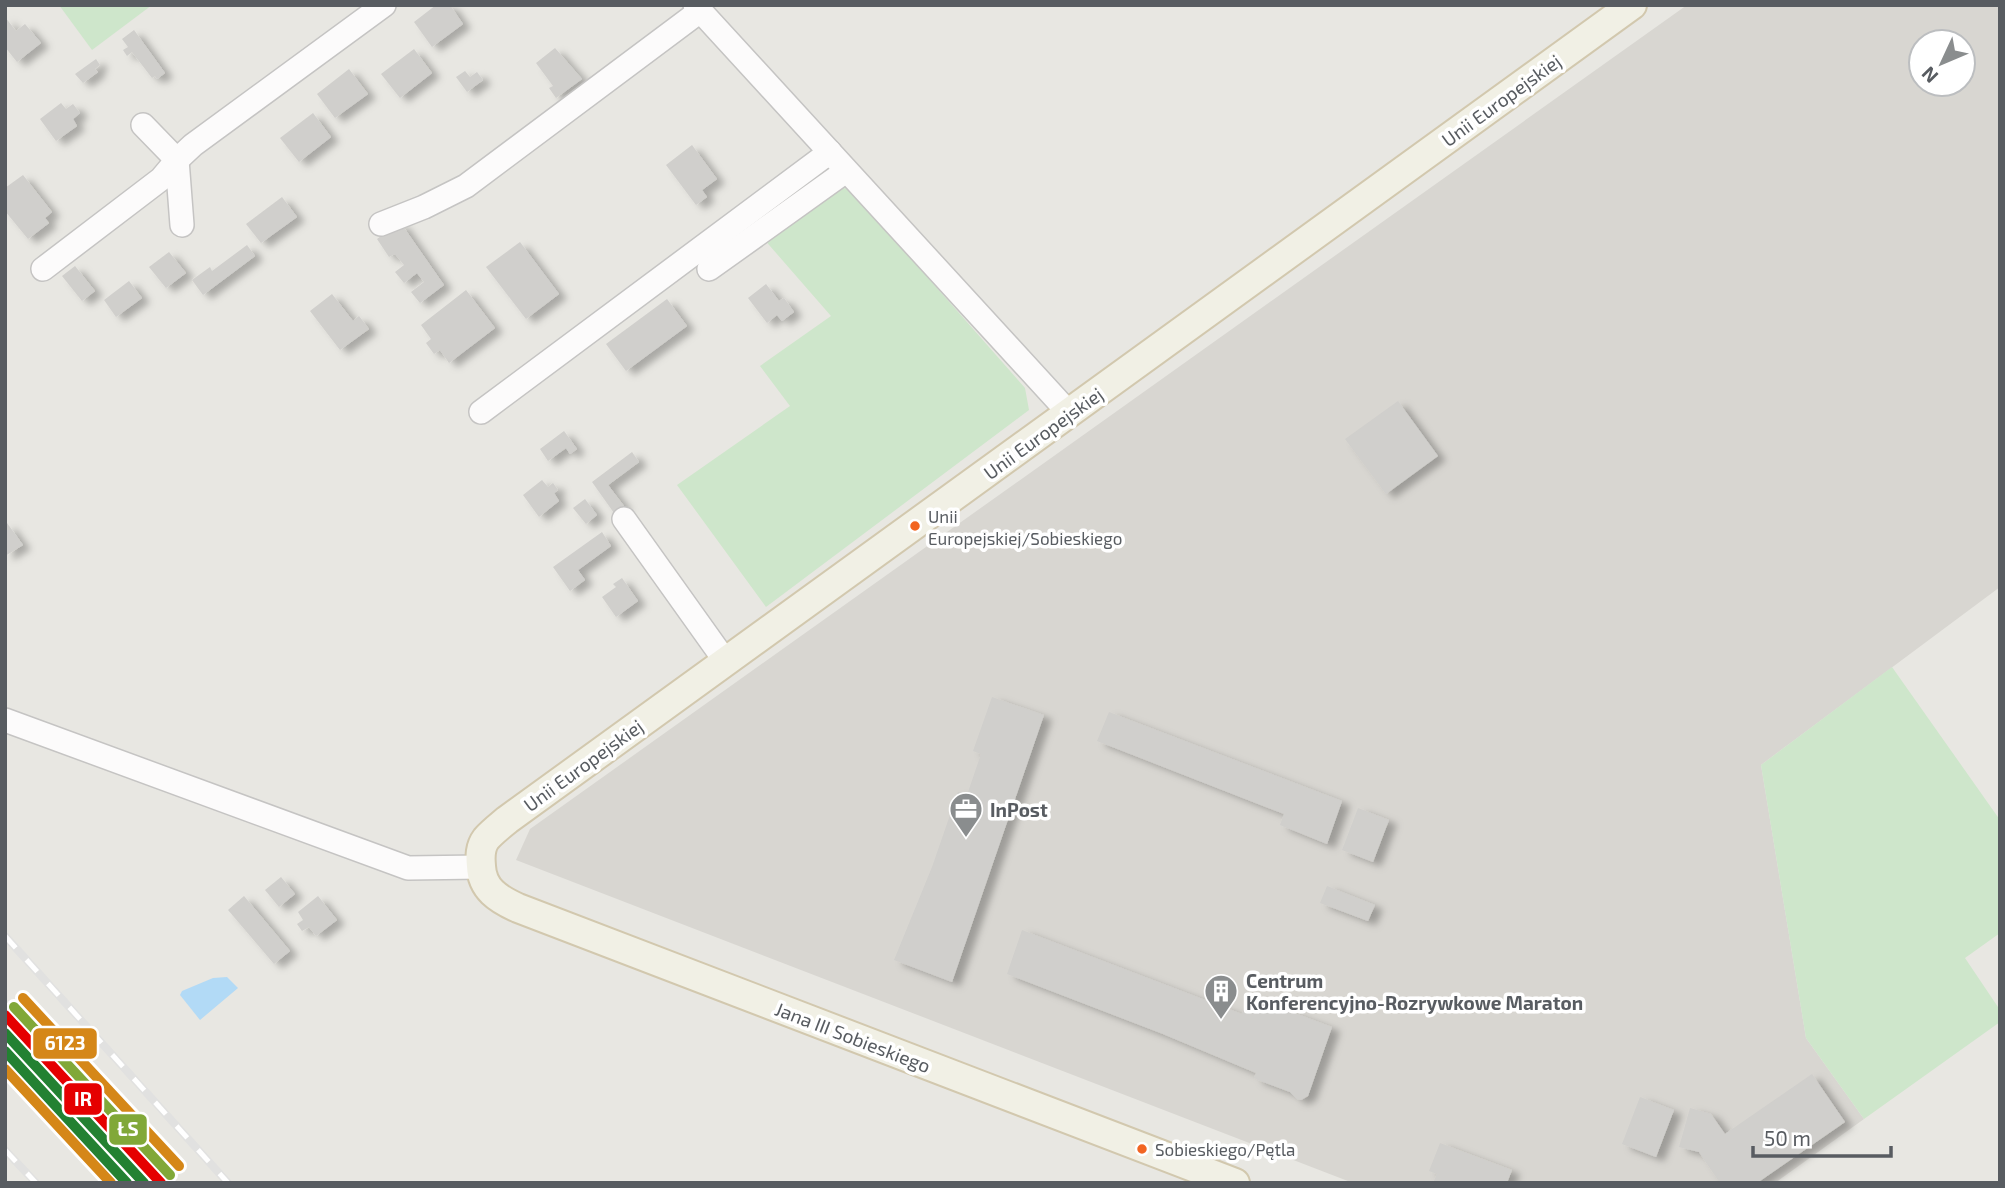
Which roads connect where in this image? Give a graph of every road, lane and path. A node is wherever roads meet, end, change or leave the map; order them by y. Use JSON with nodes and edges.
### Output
{"nodes":[{"id":1,"x":384,"y":5,"type":"edge"},
{"id":2,"x":1632,"y":5,"type":"edge"},
{"id":3,"x":698,"y":8,"type":"edge"},
{"id":4,"x":142,"y":125,"type":"dead end"},
{"id":5,"x":830,"y":152,"type":"junction"},
{"id":6,"x":177,"y":160,"type":"junction"},
{"id":7,"x":846,"y":171,"type":"junction"},
{"id":8,"x":382,"y":224,"type":"dead end"},
{"id":9,"x":182,"y":225,"type":"dead end"},
{"id":10,"x":43,"y":269,"type":"dead end"},
{"id":11,"x":709,"y":270,"type":"dead end"},
{"id":12,"x":481,"y":412,"type":"dead end"},
{"id":13,"x":1070,"y":414,"type":"junction"},
{"id":14,"x":624,"y":519,"type":"dead end"},
{"id":15,"x":726,"y":662,"type":"junction"},
{"id":16,"x":5,"y":720,"type":"edge"},
{"id":17,"x":481,"y":872,"type":"junction"},
{"id":18,"x":1235,"y":1183,"type":"edge"}],
"edges":[{"from":1,"to":6,"type":"street"},
{"from":2,"to":13,"type":"main road","name":"Unii Europejskiej"},
{"from":3,"to":5,"type":"street"},
{"from":3,"to":8,"type":"street"},
{"from":4,"to":6,"type":"street"},
{"from":5,"to":7,"type":"street"},
{"from":5,"to":12,"type":"street"},
{"from":6,"to":9,"type":"street"},
{"from":6,"to":10,"type":"street"},
{"from":7,"to":11,"type":"street"},
{"from":7,"to":13,"type":"street"},
{"from":13,"to":15,"type":"main road","name":"Unii Europejskiej"},
{"from":14,"to":15,"type":"street"},
{"from":15,"to":17,"type":"main road","name":"Unii Europejskiej"},
{"from":16,"to":17,"type":"street"},
{"from":17,"to":18,"type":"main road","name":"Jana III Sobieskiego"}]}
